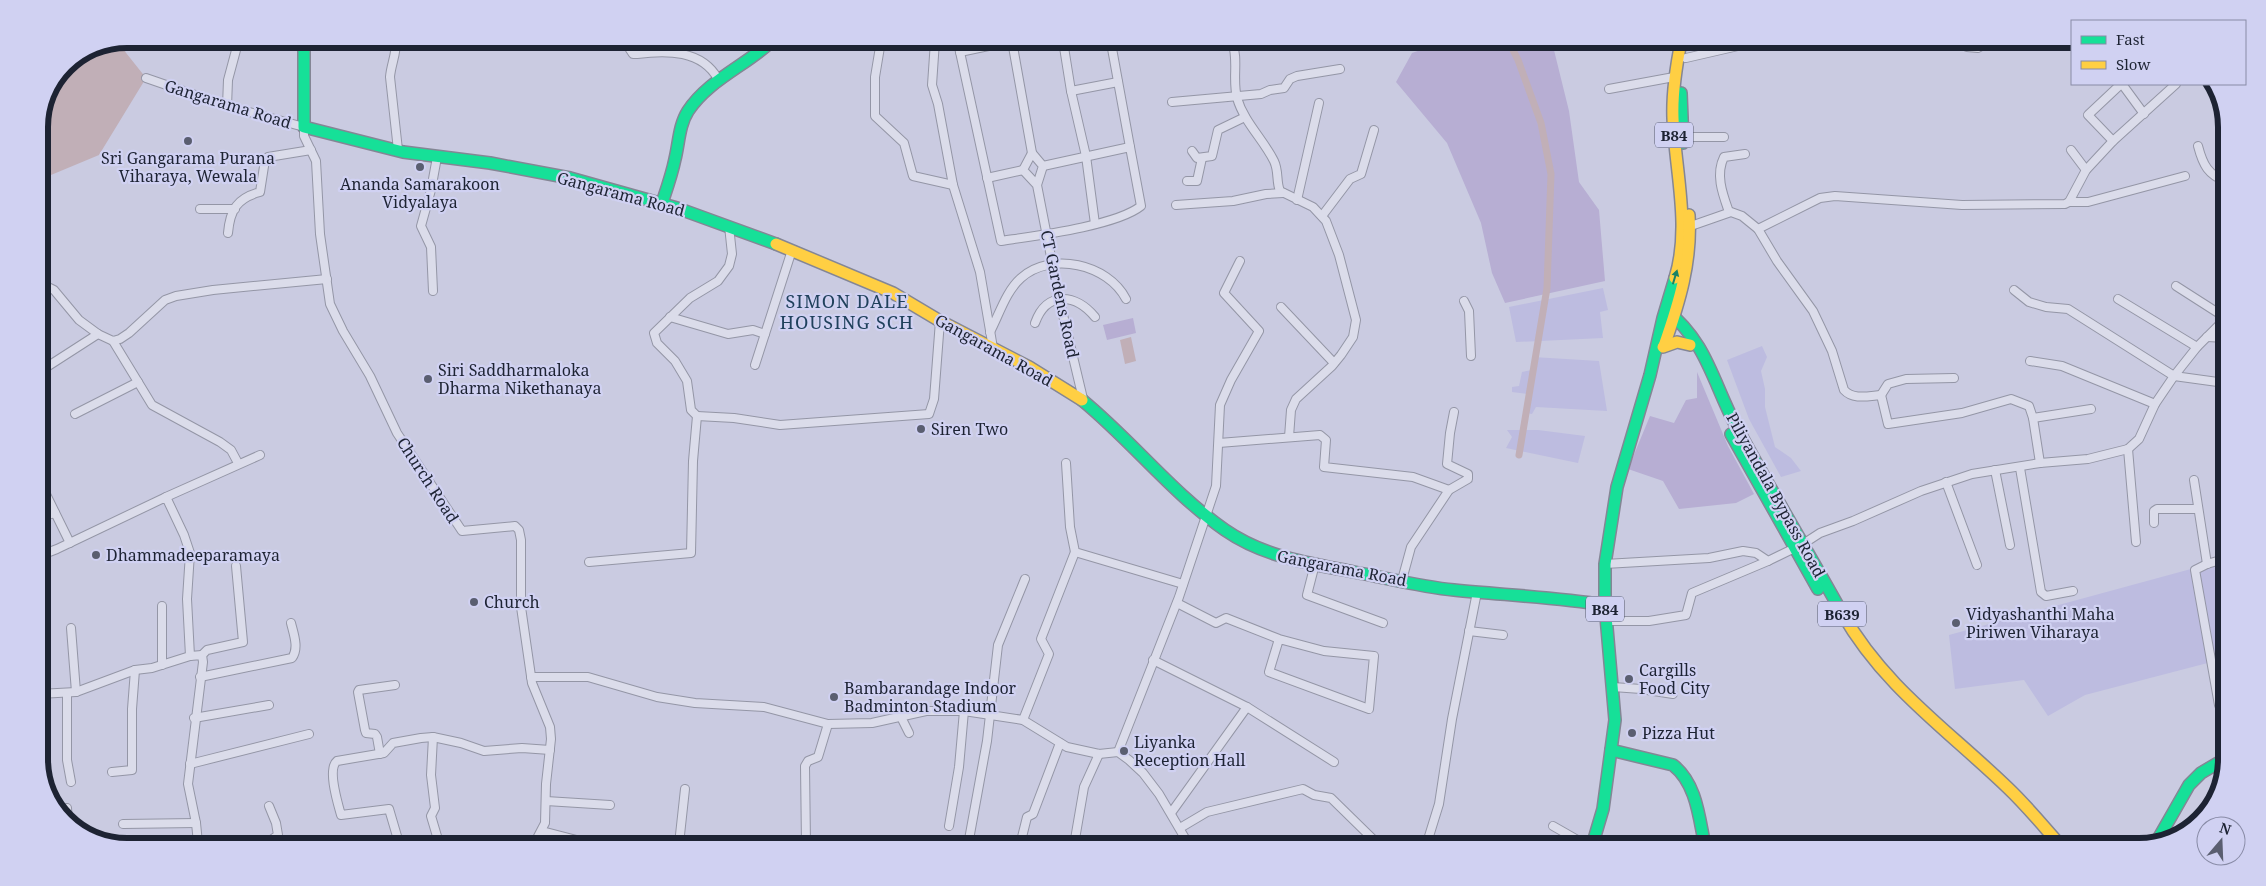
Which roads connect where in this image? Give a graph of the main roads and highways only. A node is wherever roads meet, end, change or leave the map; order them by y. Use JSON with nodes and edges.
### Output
{"nodes":[{"id":1,"x":304,"y":48,"type":"edge"},
{"id":2,"x":765,"y":48,"type":"edge"},
{"id":3,"x":1680,"y":48,"type":"edge"},
{"id":4,"x":1688,"y":48,"type":"edge"},
{"id":5,"x":662,"y":204,"type":"junction"},
{"id":6,"x":1686,"y":227,"type":"junction"},
{"id":7,"x":1684,"y":286,"type":"junction"},
{"id":8,"x":1669,"y":316,"type":"junction"},
{"id":9,"x":1688,"y":329,"type":"junction"},
{"id":10,"x":1690,"y":345,"type":"junction"},
{"id":11,"x":1664,"y":346,"type":"junction"},
{"id":12,"x":1650,"y":375,"type":"junction"},
{"id":13,"x":1799,"y":546,"type":"junction"},
{"id":14,"x":1604,"y":605,"type":"junction"},
{"id":15,"x":1611,"y":750,"type":"junction"},
{"id":16,"x":2218,"y":763,"type":"edge"},
{"id":17,"x":2161,"y":835,"type":"edge"},
{"id":18,"x":1593,"y":838,"type":"edge"},
{"id":19,"x":1703,"y":838,"type":"edge"},
{"id":20,"x":2043,"y":838,"type":"edge"},
{"id":21,"x":2054,"y":838,"type":"edge"}],
"edges":[{"from":1,"to":5,"type":"main road","name":"Gangarama Road"},
{"from":2,"to":5,"type":"main road"},
{"from":3,"to":6,"type":"main road","number":"B84"},
{"from":4,"to":6,"type":"main road","number":"B84"},
{"from":5,"to":14,"type":"main road","name":"Gangarama Road"},
{"from":6,"to":7,"type":"main road","number":"B84"},
{"from":8,"to":6,"type":"main road","number":"B84","one_way":true},
{"from":7,"to":8,"type":"main road","number":"B84"},
{"from":7,"to":9,"type":"main road"},
{"from":8,"to":9,"type":"main road","name":"Piliyandala Bypass Road","number":"B639"},
{"from":8,"to":10,"type":"main road","name":"Piliyandala Bypass Road","number":"B639"},
{"from":8,"to":11,"type":"main road","number":"B84"},
{"from":8,"to":12,"type":"main road","number":"B84"},
{"from":9,"to":13,"type":"main road","name":"Piliyandala Bypass Road","number":"B639"},
{"from":10,"to":11,"type":"main road"},
{"from":10,"to":13,"type":"main road","name":"Piliyandala Bypass Road","number":"B639"},
{"from":11,"to":12,"type":"main road","number":"B84"},
{"from":12,"to":14,"type":"main road","number":"B84"},
{"from":13,"to":20,"type":"main road","name":"Piliyandala Bypass Road","number":"B639"},
{"from":13,"to":21,"type":"main road","name":"Piliyandala Bypass Road","number":"B639"},
{"from":14,"to":15,"type":"main road","number":"B84"},
{"from":15,"to":18,"type":"main road","number":"B84"},
{"from":15,"to":19,"type":"main road"},
{"from":16,"to":17,"type":"main road"}]}
